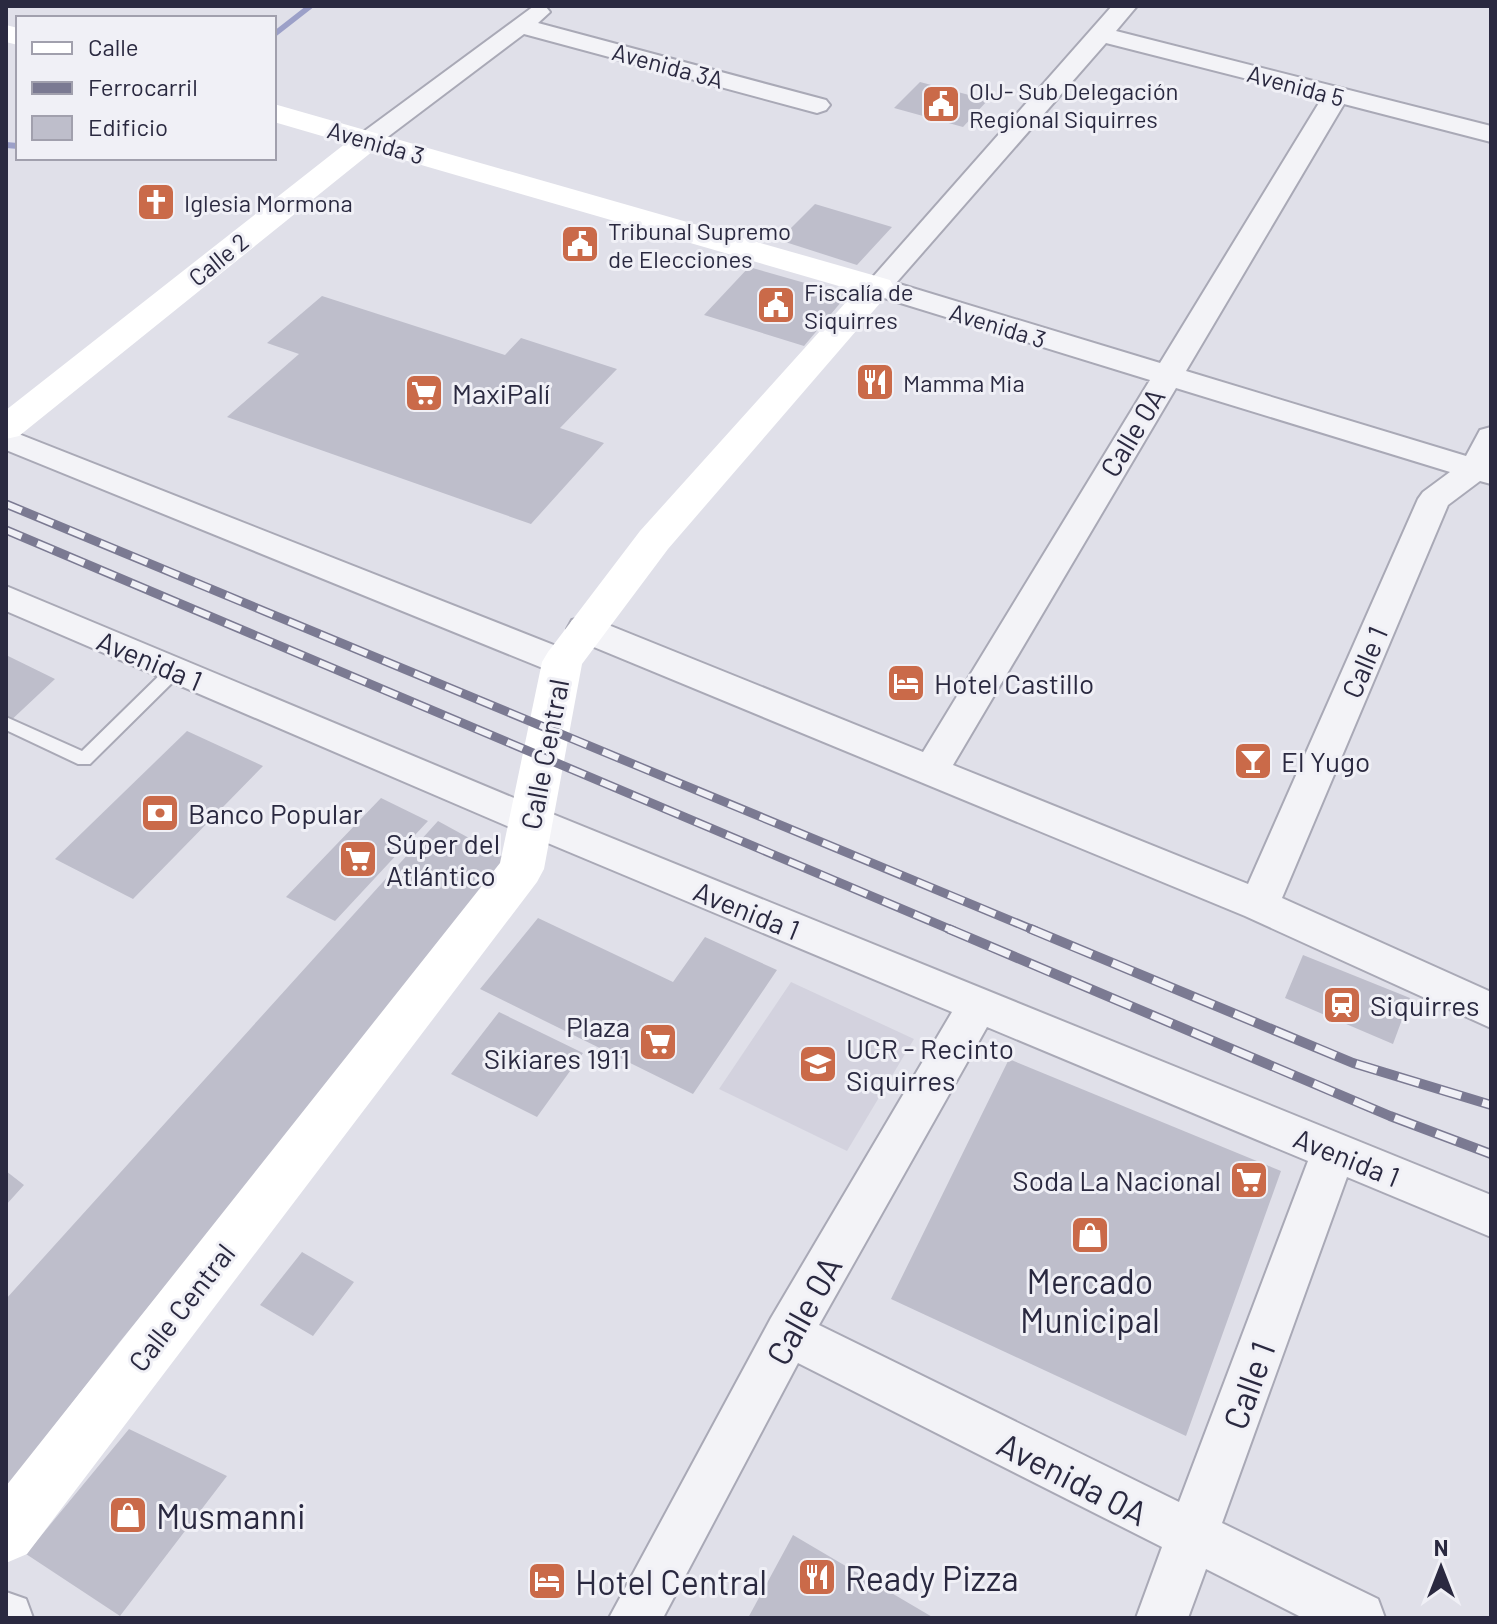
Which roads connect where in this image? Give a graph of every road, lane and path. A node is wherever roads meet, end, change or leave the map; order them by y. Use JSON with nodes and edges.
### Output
{"nodes":[{"id":1,"x":546,"y":6,"type":"edge"},
{"id":2,"x":1125,"y":6,"type":"edge"},
{"id":3,"x":520,"y":26,"type":"junction"},
{"id":4,"x":1101,"y":34,"type":"junction"},
{"id":5,"x":1336,"y":96,"type":"junction"},
{"id":6,"x":817,"y":105,"type":"dead end"},
{"id":7,"x":276,"y":114,"type":"edge"},
{"id":8,"x":1491,"y":134,"type":"edge"},
{"id":9,"x":368,"y":140,"type":"junction"},
{"id":10,"x":878,"y":287,"type":"junction"},
{"id":11,"x":1165,"y":376,"type":"junction"},
{"id":12,"x":6,"y":428,"type":"edge"},
{"id":13,"x":1491,"y":437,"type":"edge"},
{"id":14,"x":6,"y":439,"type":"edge"},
{"id":15,"x":1484,"y":471,"type":"edge"},
{"id":16,"x":6,"y":598,"type":"edge"},
{"id":17,"x":573,"y":646,"type":"junction"},
{"id":18,"x":175,"y":670,"type":"junction"},
{"id":19,"x":6,"y":723,"type":"edge"},
{"id":20,"x":931,"y":770,"type":"junction"},
{"id":21,"x":532,"y":821,"type":"junction"},
{"id":22,"x":1259,"y":905,"type":"junction"},
{"id":23,"x":978,"y":1005,"type":"junction"},
{"id":24,"x":1491,"y":1011,"type":"edge"},
{"id":25,"x":1334,"y":1151,"type":"junction"},
{"id":26,"x":1491,"y":1216,"type":"edge"},
{"id":27,"x":788,"y":1334,"type":"junction"},
{"id":28,"x":6,"y":1533,"type":"edge"},
{"id":29,"x":1191,"y":1537,"type":"junction"},
{"id":30,"x":635,"y":1618,"type":"edge"},
{"id":31,"x":1162,"y":1618,"type":"edge"},
{"id":32,"x":1359,"y":1618,"type":"edge"}],
"edges":[{"from":1,"to":3,"type":"street","name":"Calle 2"},
{"from":2,"to":4,"type":"street","name":"Calle Central"},
{"from":3,"to":6,"type":"street","name":"Avenida 3A"},
{"from":3,"to":9,"type":"street","name":"Calle 2"},
{"from":4,"to":5,"type":"street","name":"Avenida 5"},
{"from":4,"to":10,"type":"street","name":"Calle Central"},
{"from":5,"to":8,"type":"street","name":"Avenida 5"},
{"from":5,"to":11,"type":"street","name":"Calle 0A"},
{"from":7,"to":9,"type":"street","name":"Avenida 3"},
{"from":9,"to":10,"type":"street","name":"Avenida 3"},
{"from":9,"to":12,"type":"street","name":"Calle 2"},
{"from":10,"to":11,"type":"street","name":"Avenida 3"},
{"from":10,"to":17,"type":"street","name":"Calle Central"},
{"from":11,"to":15,"type":"street","name":"Avenida 3"},
{"from":11,"to":20,"type":"street","name":"Calle 0A"},
{"from":13,"to":15,"type":"street","name":"Calle 1"},
{"from":14,"to":17,"type":"street"},
{"from":15,"to":22,"type":"street","name":"Calle 1"},
{"from":16,"to":18,"type":"street","name":"Avenida 1"},
{"from":17,"to":20,"type":"street"},
{"from":17,"to":21,"type":"street","name":"Calle Central"},
{"from":18,"to":19,"type":"lane"},
{"from":18,"to":21,"type":"street","name":"Avenida 1"},
{"from":20,"to":22,"type":"street"},
{"from":21,"to":23,"type":"street","name":"Avenida 1"},
{"from":21,"to":28,"type":"street","name":"Calle Central"},
{"from":22,"to":24,"type":"street"},
{"from":23,"to":25,"type":"street","name":"Avenida 1"},
{"from":23,"to":27,"type":"street","name":"Calle 0A"},
{"from":25,"to":26,"type":"street","name":"Avenida 1"},
{"from":25,"to":29,"type":"street","name":"Calle 1"},
{"from":27,"to":29,"type":"street","name":"Avenida 0A"},
{"from":27,"to":30,"type":"street","name":"Calle 0A"},
{"from":29,"to":31,"type":"street","name":"Calle 1"},
{"from":29,"to":32,"type":"street","name":"Avenida 0A"}]}
